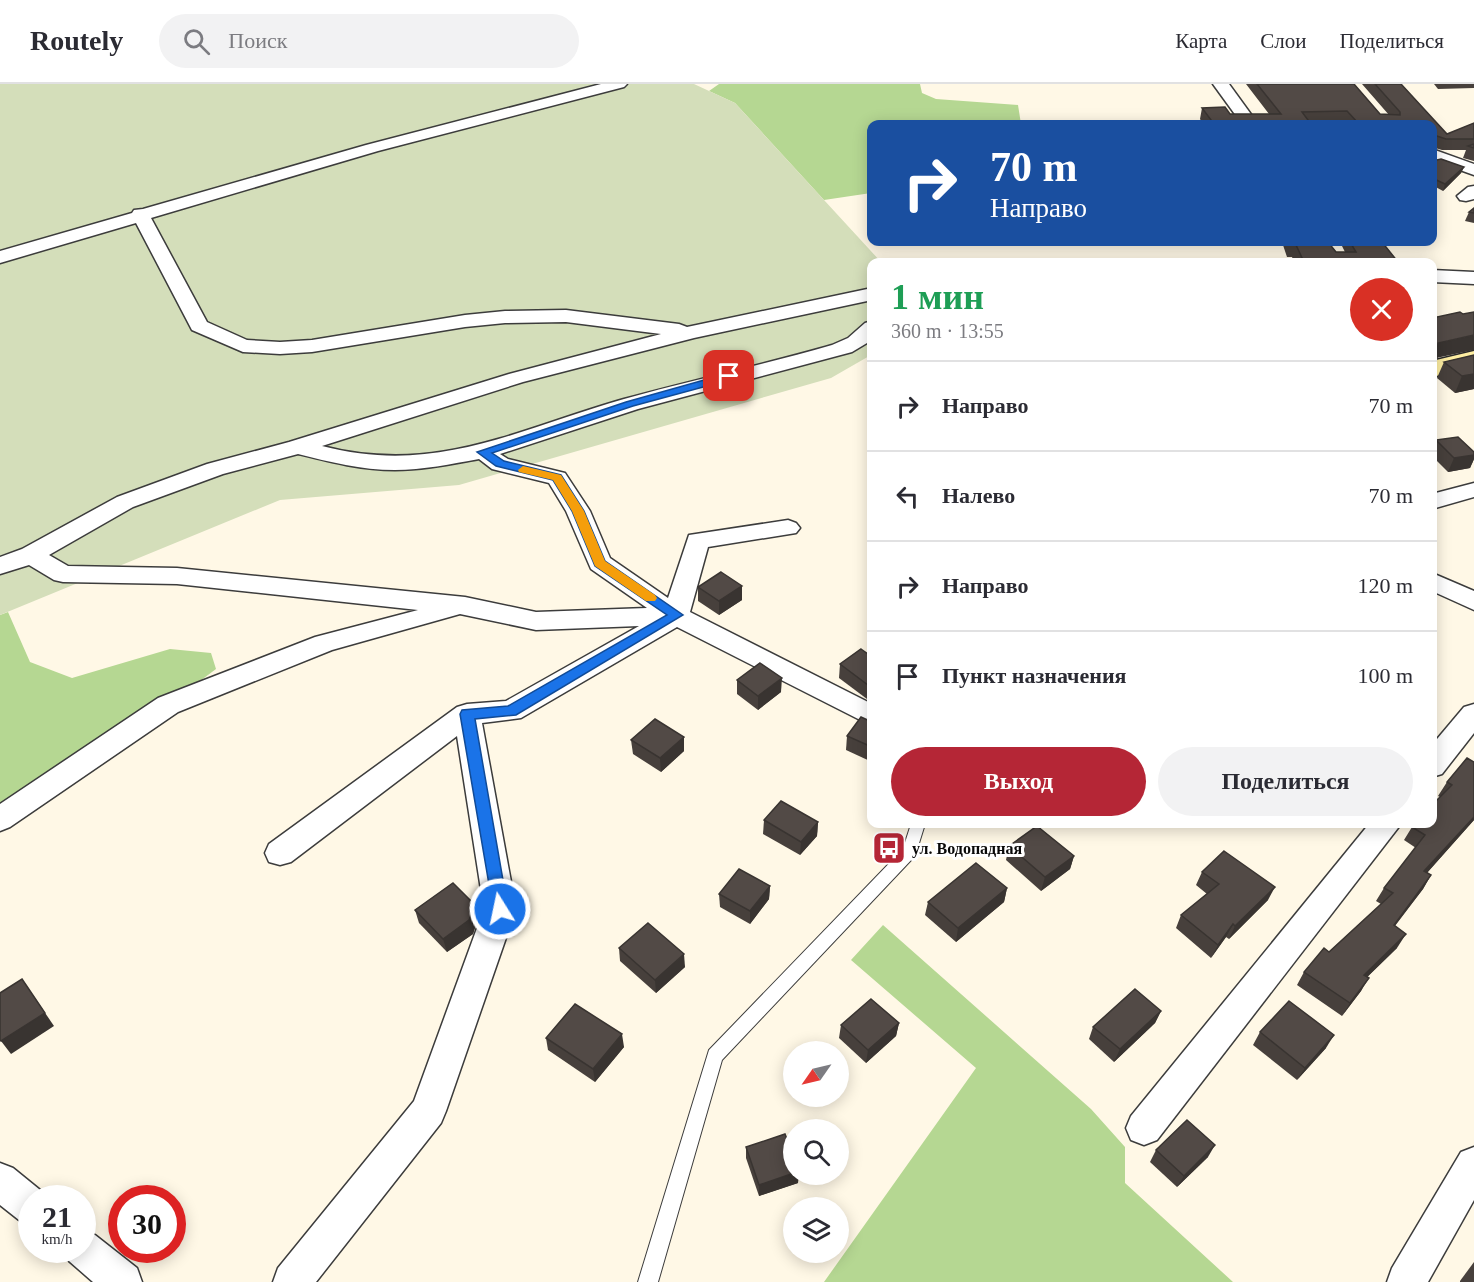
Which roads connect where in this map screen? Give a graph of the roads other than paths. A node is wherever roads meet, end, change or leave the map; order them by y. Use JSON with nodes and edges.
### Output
{"nodes":[{"id":1,"x":619,"y":84,"type":"edge"},
{"id":2,"x":1221,"y":84,"type":"edge"},
{"id":3,"x":1248,"y":120,"type":"edge"},
{"id":4,"x":1437,"y":156,"type":"edge"},
{"id":5,"x":1474,"y":170,"type":"edge"},
{"id":6,"x":140,"y":214,"type":"junction"},
{"id":7,"x":0,"y":256,"type":"edge"},
{"id":8,"x":1437,"y":276,"type":"edge"},
{"id":9,"x":1474,"y":278,"type":"edge"},
{"id":10,"x":867,"y":295,"type":"edge"},
{"id":11,"x":692,"y":332,"type":"junction"},
{"id":12,"x":867,"y":334,"type":"edge"},
{"id":13,"x":1474,"y":359,"type":"edge"},
{"id":14,"x":1437,"y":368,"type":"edge"},
{"id":15,"x":297,"y":447,"type":"junction"},
{"id":16,"x":483,"y":452,"type":"junction"},
{"id":17,"x":1474,"y":490,"type":"edge"},
{"id":18,"x":1437,"y":501,"type":"edge"},
{"id":19,"x":788,"y":528,"type":"dead end"},
{"id":20,"x":31,"y":555,"type":"junction"},
{"id":21,"x":0,"y":566,"type":"edge"},
{"id":22,"x":1437,"y":583,"type":"edge"},
{"id":23,"x":1474,"y":601,"type":"edge"},
{"id":24,"x":465,"y":606,"type":"junction"},
{"id":25,"x":676,"y":615,"type":"junction"},
{"id":26,"x":867,"y":713,"type":"edge"},
{"id":27,"x":467,"y":714,"type":"junction"},
{"id":28,"x":1474,"y":714,"type":"edge"},
{"id":29,"x":1437,"y":760,"type":"edge"},
{"id":30,"x":0,"y":819,"type":"edge"},
{"id":31,"x":917,"y":828,"type":"edge"},
{"id":32,"x":1383,"y":828,"type":"edge"},
{"id":33,"x":280,"y":853,"type":"dead end"},
{"id":34,"x":1144,"y":1128,"type":"dead end"},
{"id":35,"x":1474,"y":1165,"type":"edge"},
{"id":36,"x":0,"y":1181,"type":"edge"},
{"id":37,"x":18,"y":1196,"type":"edge"},
{"id":38,"x":96,"y":1260,"type":"edge"},
{"id":39,"x":123,"y":1282,"type":"edge"},
{"id":40,"x":292,"y":1282,"type":"edge"},
{"id":41,"x":648,"y":1282,"type":"edge"},
{"id":42,"x":1406,"y":1282,"type":"edge"}],
"edges":[{"from":1,"to":6,"type":"street"},
{"from":2,"to":3,"type":"street"},
{"from":4,"to":5,"type":"street"},
{"from":6,"to":7,"type":"street"},
{"from":6,"to":11,"type":"street"},
{"from":8,"to":9,"type":"street"},
{"from":10,"to":11,"type":"street"},
{"from":11,"to":15,"type":"street"},
{"from":12,"to":16,"type":"street"},
{"from":13,"to":14,"type":"street"},
{"from":15,"to":16,"type":"street"},
{"from":15,"to":20,"type":"street"},
{"from":16,"to":25,"type":"street"},
{"from":17,"to":18,"type":"street"},
{"from":19,"to":25,"type":"street"},
{"from":20,"to":21,"type":"street"},
{"from":20,"to":24,"type":"street"},
{"from":22,"to":23,"type":"street"},
{"from":24,"to":25,"type":"street"},
{"from":24,"to":30,"type":"street"},
{"from":25,"to":26,"type":"street"},
{"from":25,"to":27,"type":"street"},
{"from":27,"to":33,"type":"street"},
{"from":27,"to":40,"type":"street"},
{"from":28,"to":29,"type":"street"},
{"from":31,"to":41,"type":"lane"},
{"from":32,"to":34,"type":"street"},
{"from":35,"to":42,"type":"street"},
{"from":36,"to":37,"type":"street"},
{"from":38,"to":39,"type":"street"}]}
